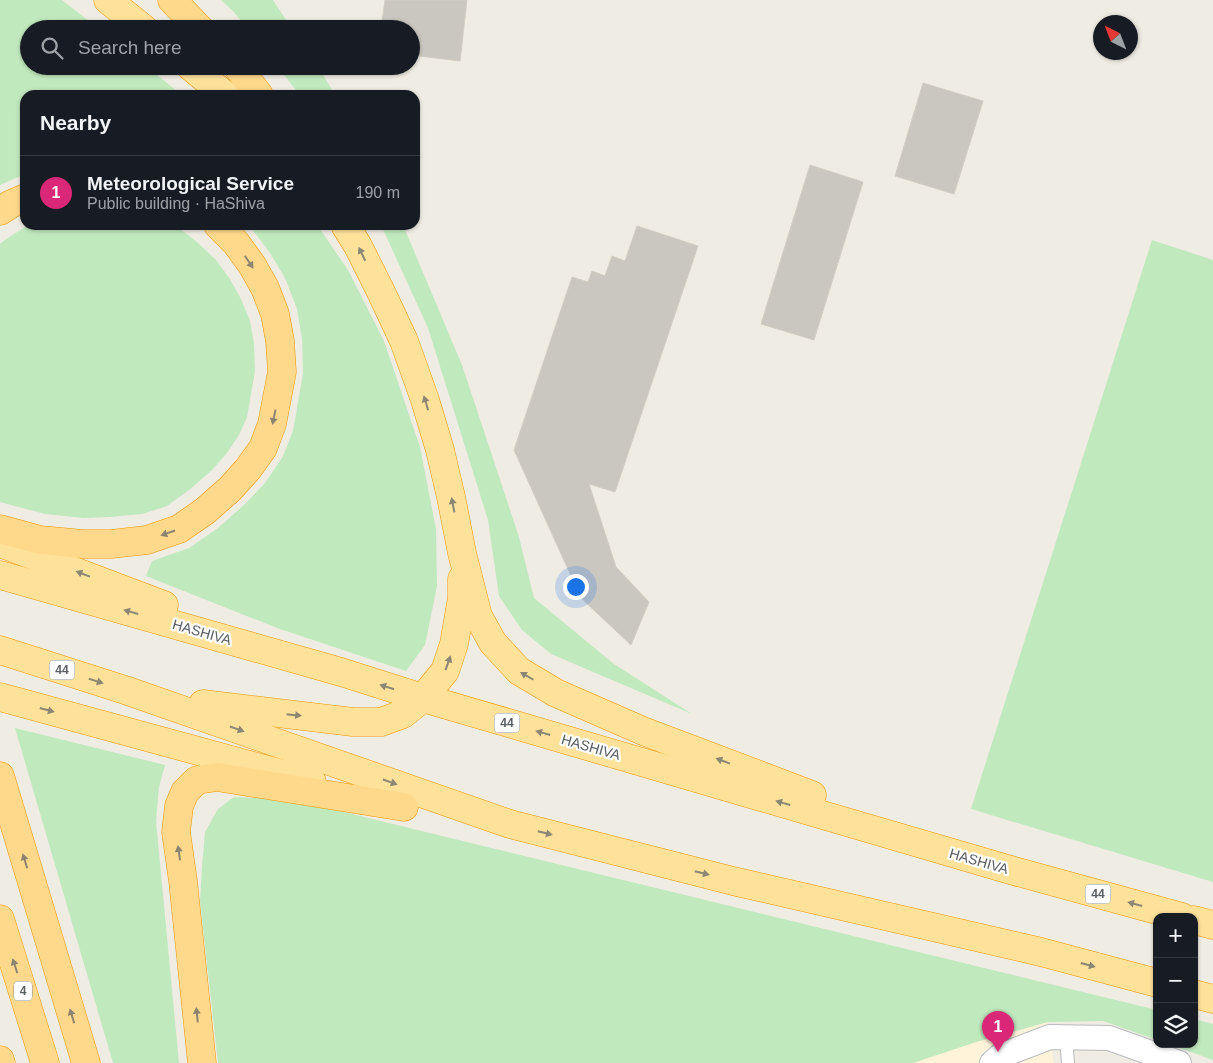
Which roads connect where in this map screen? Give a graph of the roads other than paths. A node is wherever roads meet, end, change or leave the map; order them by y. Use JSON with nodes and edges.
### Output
{"nodes":[{"id":1,"x":108,"y":0,"type":"edge"},
{"id":2,"x":133,"y":20,"type":"edge"},
{"id":3,"x":201,"y":75,"type":"edge"},
{"id":4,"x":244,"y":75,"type":"edge"},
{"id":5,"x":219,"y":90,"type":"edge"},
{"id":6,"x":255,"y":90,"type":"edge"},
{"id":7,"x":20,"y":200,"type":"edge"},
{"id":8,"x":0,"y":211,"type":"edge"},
{"id":9,"x":223,"y":230,"type":"edge"},
{"id":10,"x":348,"y":230,"type":"edge"},
{"id":11,"x":0,"y":529,"type":"edge"},
{"id":12,"x":0,"y":542,"type":"edge"},
{"id":13,"x":462,"y":553,"type":"junction"},
{"id":14,"x":0,"y":575,"type":"edge"},
{"id":15,"x":0,"y":650,"type":"edge"},
{"id":16,"x":341,"y":672,"type":"junction"},
{"id":17,"x":125,"y":690,"type":"junction"},
{"id":18,"x":0,"y":697,"type":"edge"},
{"id":19,"x":423,"y":698,"type":"junction"},
{"id":20,"x":0,"y":776,"type":"edge"},
{"id":21,"x":404,"y":807,"type":"junction"},
{"id":22,"x":510,"y":824,"type":"junction"},
{"id":23,"x":1014,"y":871,"type":"junction"},
{"id":24,"x":1167,"y":913,"type":"edge"},
{"id":25,"x":0,"y":920,"type":"edge"},
{"id":26,"x":1198,"y":921,"type":"edge"},
{"id":27,"x":1213,"y":925,"type":"edge"},
{"id":28,"x":1153,"y":983,"type":"edge"},
{"id":29,"x":1198,"y":995,"type":"edge"},
{"id":30,"x":1213,"y":999,"type":"edge"},
{"id":31,"x":1066,"y":1037,"type":"junction"},
{"id":32,"x":46,"y":1063,"type":"edge"},
{"id":33,"x":86,"y":1063,"type":"edge"},
{"id":34,"x":202,"y":1063,"type":"edge"},
{"id":35,"x":992,"y":1063,"type":"edge"},
{"id":36,"x":1068,"y":1063,"type":"edge"},
{"id":37,"x":1180,"y":1063,"type":"edge"}],
"edges":[{"from":1,"to":2,"type":"highway"},
{"from":3,"to":5,"type":"highway"},
{"from":4,"to":6,"type":"highway"},
{"from":7,"to":8,"type":"highway"},
{"from":9,"to":11,"type":"highway","one_way":true},
{"from":13,"to":10,"type":"highway","one_way":true},
{"from":16,"to":12,"type":"highway","one_way":true},
{"from":19,"to":13,"type":"highway","one_way":true},
{"from":23,"to":13,"type":"highway","one_way":true},
{"from":16,"to":14,"type":"highway","name":"HASHIVA","number":"44","one_way":true},
{"from":15,"to":17,"type":"highway","number":"44","one_way":true},
{"from":19,"to":16,"type":"highway","name":"HASHIVA","number":"44","one_way":true},
{"from":17,"to":19,"type":"highway","one_way":true},
{"from":17,"to":22,"type":"highway","number":"44","one_way":true},
{"from":18,"to":21,"type":"highway","one_way":true},
{"from":23,"to":19,"type":"highway","name":"HASHIVA","number":"44","one_way":true},
{"from":33,"to":20,"type":"highway","one_way":true},
{"from":21,"to":22,"type":"highway"},
{"from":34,"to":21,"type":"highway","one_way":true},
{"from":22,"to":28,"type":"highway","number":"44","one_way":true},
{"from":24,"to":23,"type":"highway","name":"HASHIVA","number":"44","one_way":true},
{"from":32,"to":25,"type":"highway","number":"4","one_way":true},
{"from":26,"to":27,"type":"highway"},
{"from":29,"to":30,"type":"highway"},
{"from":31,"to":35,"type":"street"},
{"from":31,"to":36,"type":"lane"},
{"from":31,"to":37,"type":"street"}]}
